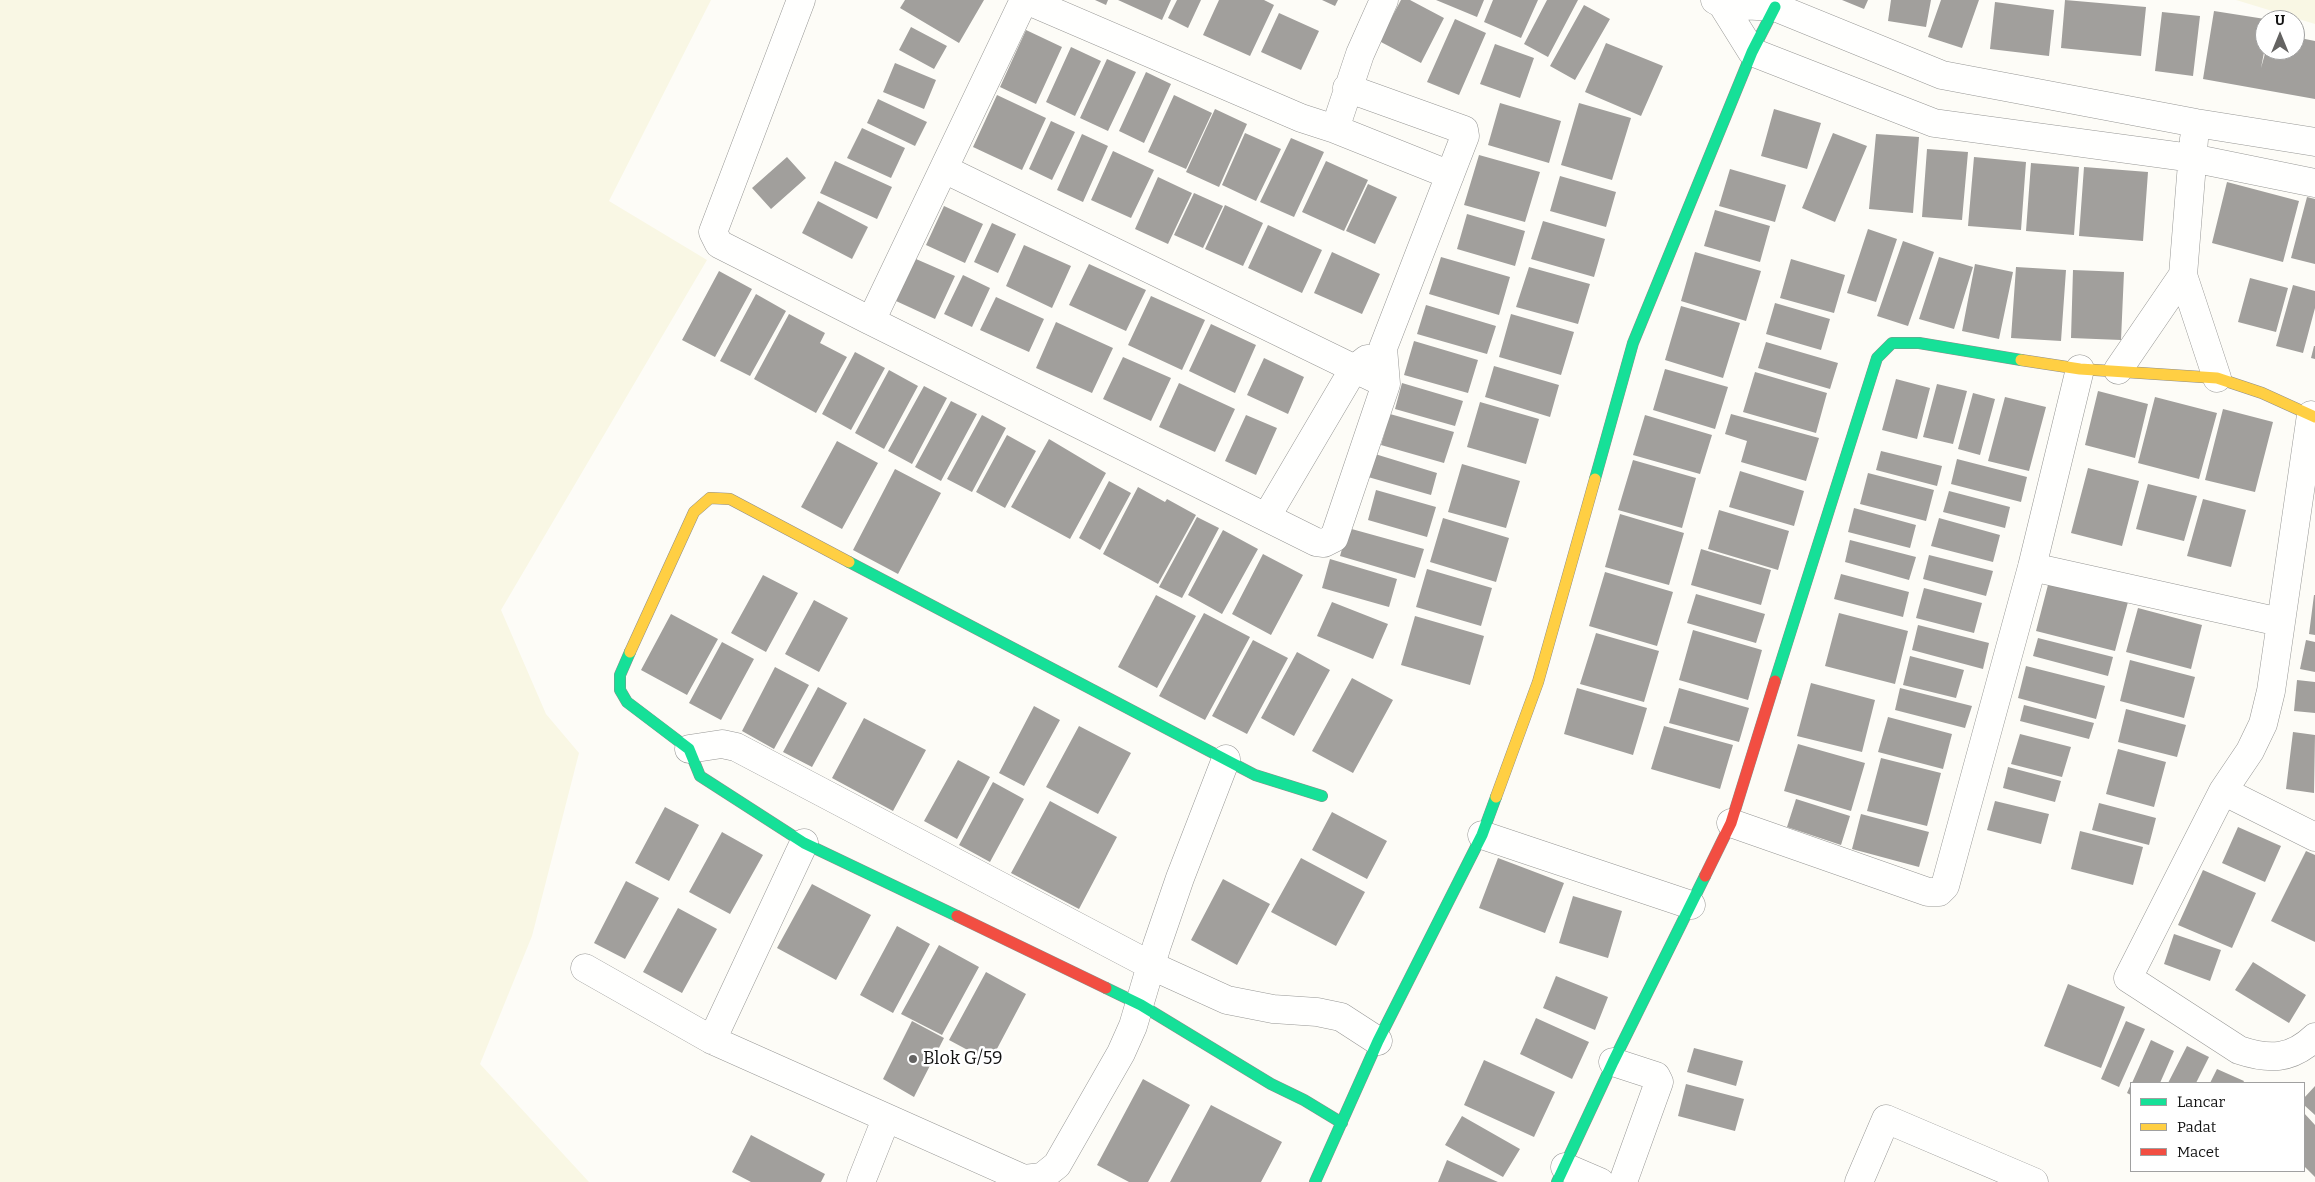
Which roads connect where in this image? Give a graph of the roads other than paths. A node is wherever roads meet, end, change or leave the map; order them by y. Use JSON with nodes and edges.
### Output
{"nodes":[{"id":1,"x":801,"y":0,"type":"edge"},
{"id":2,"x":1025,"y":0,"type":"edge"},
{"id":3,"x":1384,"y":0,"type":"edge"},
{"id":4,"x":1719,"y":2,"type":"edge"},
{"id":5,"x":1775,"y":7,"type":"junction"},
{"id":6,"x":1752,"y":52,"type":"junction"},
{"id":7,"x":1347,"y":88,"type":"junction"},
{"id":8,"x":2196,"y":123,"type":"junction"},
{"id":9,"x":1335,"y":130,"type":"junction"},
{"id":10,"x":2315,"y":142,"type":"edge"},
{"id":11,"x":2192,"y":158,"type":"junction"},
{"id":12,"x":944,"y":169,"type":"junction"},
{"id":13,"x":1450,"y":175,"type":"junction"},
{"id":14,"x":2315,"y":183,"type":"edge"},
{"id":15,"x":2183,"y":275,"type":"junction"},
{"id":16,"x":871,"y":320,"type":"junction"},
{"id":17,"x":1383,"y":348,"type":"junction"},
{"id":18,"x":2080,"y":369,"type":"junction"},
{"id":19,"x":1353,"y":370,"type":"junction"},
{"id":20,"x":2118,"y":370,"type":"junction"},
{"id":21,"x":2217,"y":378,"type":"junction"},
{"id":22,"x":1386,"y":384,"type":"junction"},
{"id":23,"x":2313,"y":416,"type":"edge"},
{"id":24,"x":1267,"y":516,"type":"junction"},
{"id":25,"x":2032,"y":567,"type":"junction"},
{"id":26,"x":2280,"y":622,"type":"junction"},
{"id":27,"x":689,"y":748,"type":"junction"},
{"id":28,"x":1226,"y":759,"type":"junction"},
{"id":29,"x":2223,"y":791,"type":"junction"},
{"id":30,"x":1322,"y":796,"type":"dead end"},
{"id":31,"x":1731,"y":823,"type":"junction"},
{"id":32,"x":1482,"y":835,"type":"junction"},
{"id":33,"x":2315,"y":837,"type":"edge"},
{"id":34,"x":804,"y":844,"type":"junction"},
{"id":35,"x":1690,"y":906,"type":"junction"},
{"id":36,"x":1152,"y":966,"type":"junction"},
{"id":37,"x":585,"y":968,"type":"dead end"},
{"id":38,"x":1141,"y":1005,"type":"junction"},
{"id":39,"x":2315,"y":1037,"type":"edge"},
{"id":40,"x":712,"y":1040,"type":"junction"},
{"id":41,"x":1378,"y":1041,"type":"junction"},
{"id":42,"x":1613,"y":1062,"type":"junction"},
{"id":43,"x":886,"y":1119,"type":"junction"},
{"id":44,"x":1342,"y":1123,"type":"junction"},
{"id":45,"x":1561,"y":1174,"type":"edge"},
{"id":46,"x":861,"y":1182,"type":"edge"},
{"id":47,"x":1315,"y":1182,"type":"edge"},
{"id":48,"x":1600,"y":1182,"type":"edge"},
{"id":49,"x":1623,"y":1182,"type":"edge"},
{"id":50,"x":1859,"y":1182,"type":"edge"},
{"id":51,"x":2034,"y":1182,"type":"edge"}],
"edges":[{"from":1,"to":16,"type":"street"},
{"from":2,"to":9,"type":"street"},
{"from":2,"to":12,"type":"street"},
{"from":3,"to":7,"type":"street"},
{"from":4,"to":5,"type":"street"},
{"from":4,"to":6,"type":"street"},
{"from":5,"to":6,"type":"street"},
{"from":5,"to":8,"type":"street"},
{"from":6,"to":11,"type":"street"},
{"from":6,"to":32,"type":"street"},
{"from":7,"to":9,"type":"street"},
{"from":7,"to":13,"type":"street"},
{"from":8,"to":10,"type":"street"},
{"from":8,"to":11,"type":"street"},
{"from":9,"to":13,"type":"street"},
{"from":11,"to":14,"type":"street"},
{"from":11,"to":15,"type":"street"},
{"from":12,"to":16,"type":"street"},
{"from":12,"to":19,"type":"street"},
{"from":13,"to":17,"type":"street"},
{"from":15,"to":20,"type":"street"},
{"from":15,"to":21,"type":"street"},
{"from":16,"to":24,"type":"street"},
{"from":17,"to":19,"type":"street"},
{"from":17,"to":22,"type":"street"},
{"from":18,"to":20,"type":"street"},
{"from":18,"to":25,"type":"street"},
{"from":18,"to":31,"type":"street"},
{"from":19,"to":22,"type":"street"},
{"from":19,"to":24,"type":"street"},
{"from":20,"to":21,"type":"street"},
{"from":21,"to":23,"type":"street"},
{"from":22,"to":24,"type":"street"},
{"from":23,"to":26,"type":"street"},
{"from":25,"to":26,"type":"street"},
{"from":25,"to":31,"type":"street"},
{"from":26,"to":29,"type":"street"},
{"from":27,"to":28,"type":"street"},
{"from":27,"to":34,"type":"street"},
{"from":27,"to":36,"type":"street"},
{"from":28,"to":30,"type":"street"},
{"from":28,"to":36,"type":"street"},
{"from":29,"to":33,"type":"street"},
{"from":29,"to":39,"type":"street"},
{"from":31,"to":35,"type":"street"},
{"from":32,"to":35,"type":"street"},
{"from":32,"to":41,"type":"street"},
{"from":34,"to":38,"type":"street"},
{"from":34,"to":40,"type":"street"},
{"from":35,"to":42,"type":"street"},
{"from":36,"to":38,"type":"street"},
{"from":36,"to":41,"type":"street"},
{"from":37,"to":40,"type":"street"},
{"from":38,"to":43,"type":"street"},
{"from":38,"to":44,"type":"street"},
{"from":40,"to":43,"type":"street"},
{"from":41,"to":44,"type":"street"},
{"from":42,"to":45,"type":"street"},
{"from":42,"to":49,"type":"street"},
{"from":43,"to":46,"type":"street"},
{"from":44,"to":47,"type":"street"},
{"from":45,"to":48,"type":"street"},
{"from":50,"to":51,"type":"street"}]}
